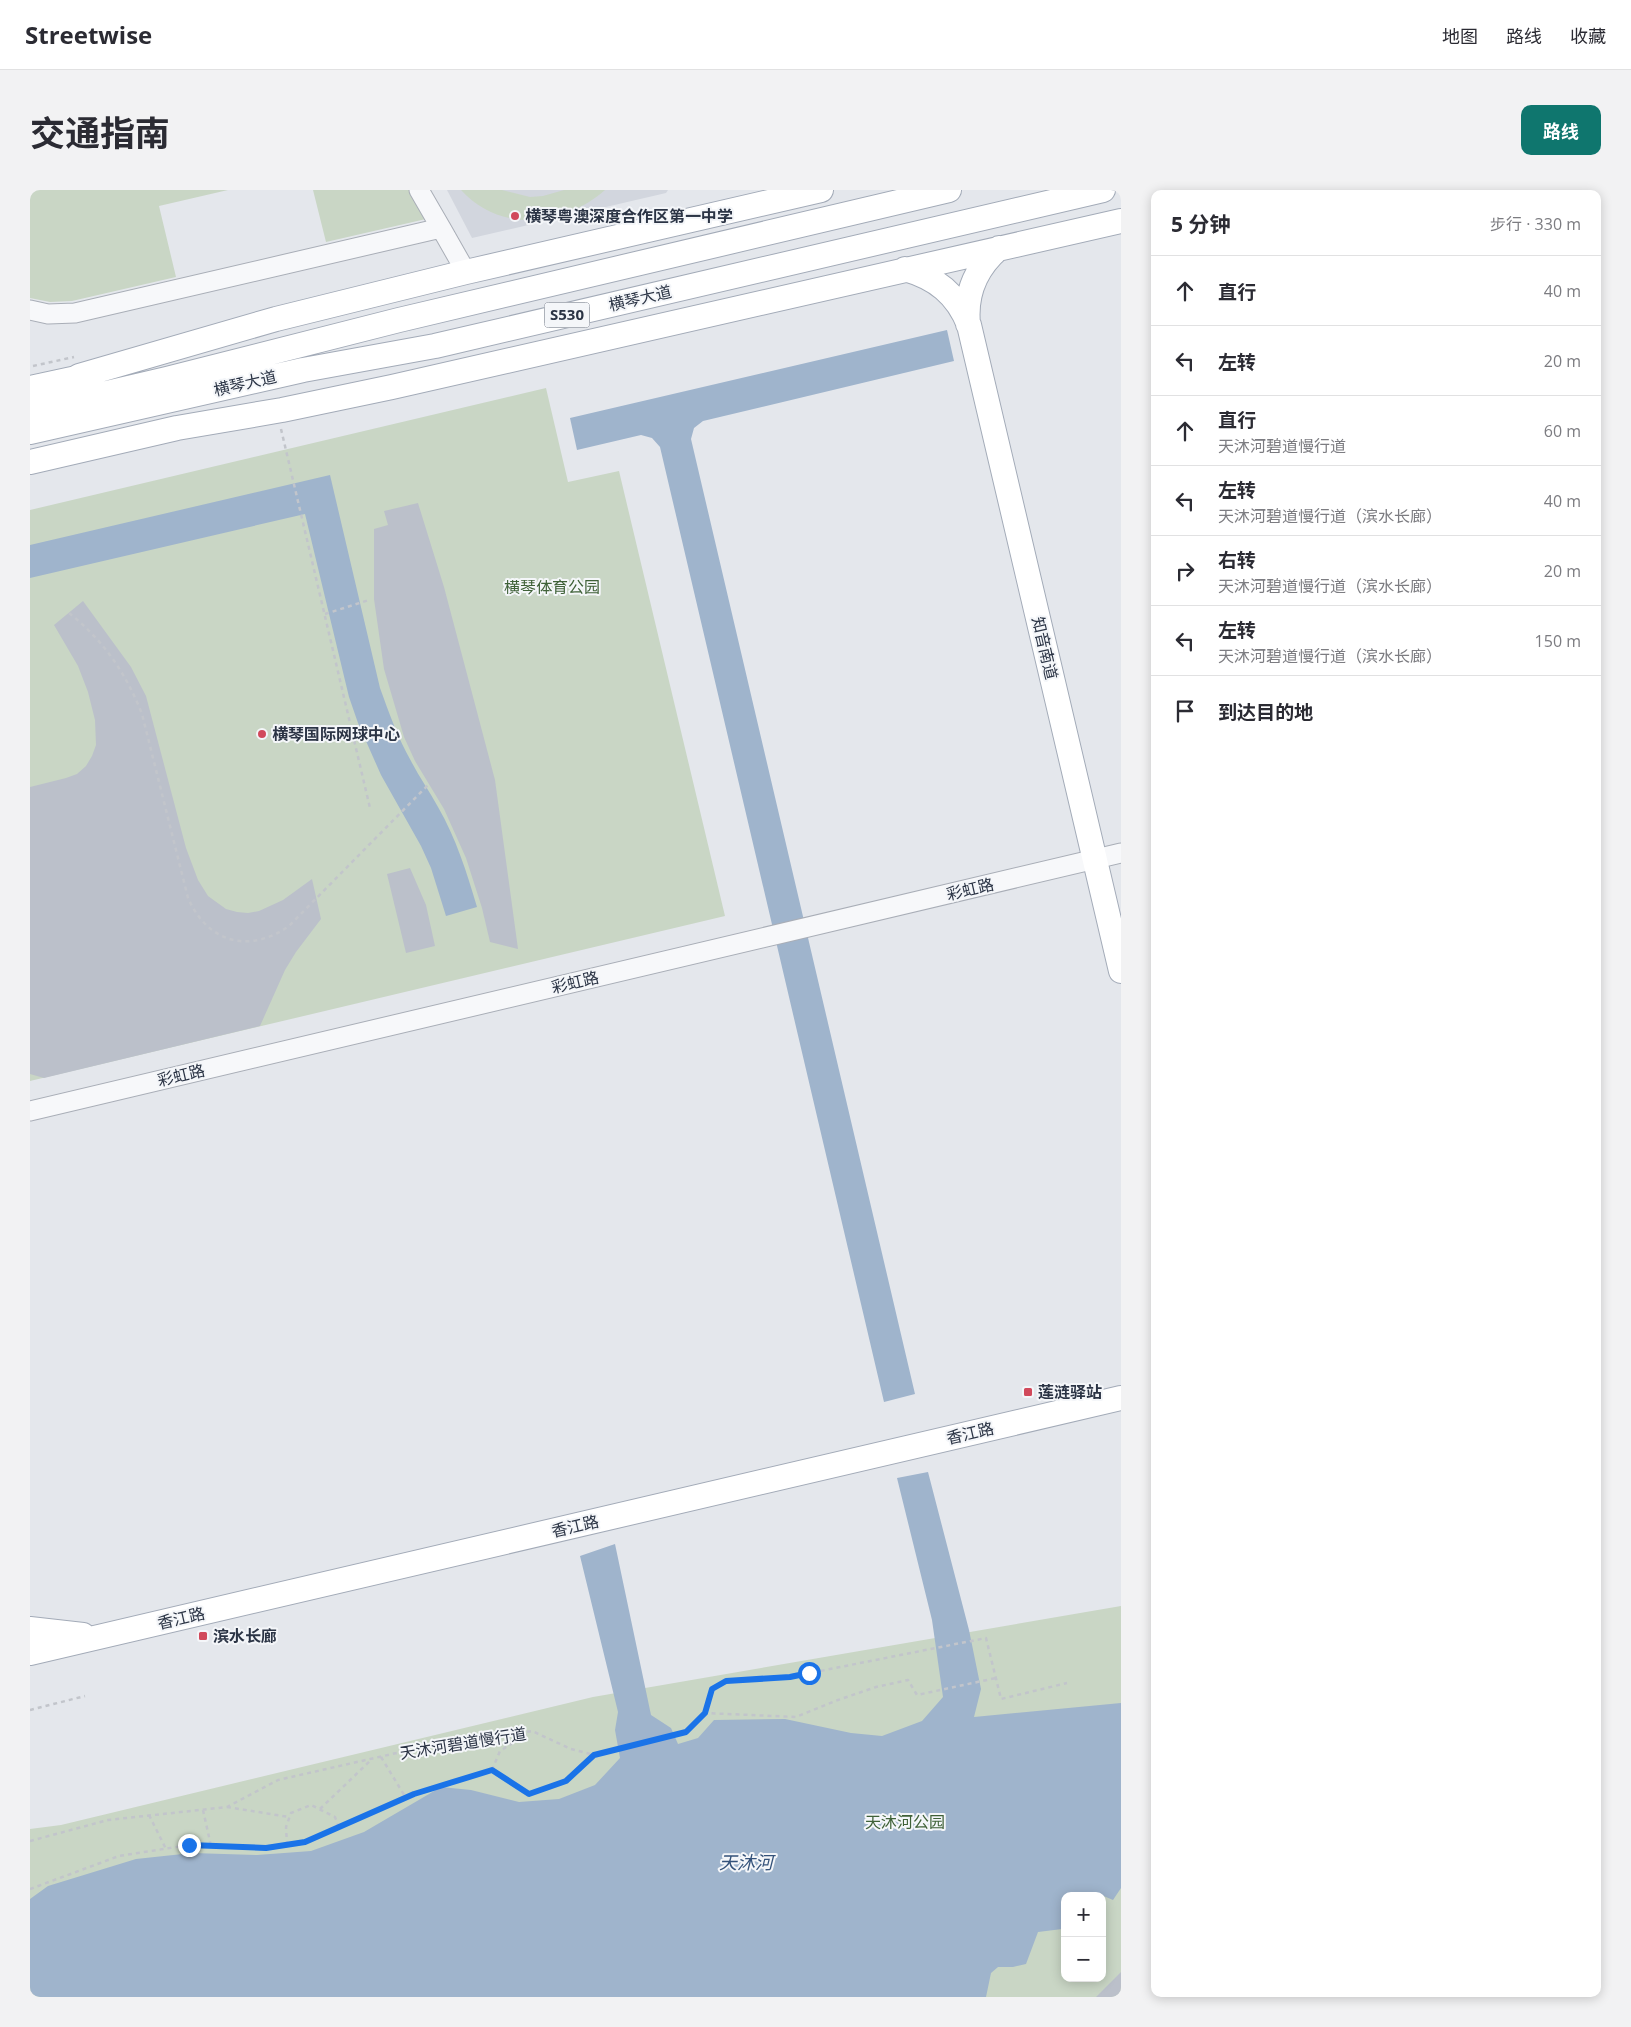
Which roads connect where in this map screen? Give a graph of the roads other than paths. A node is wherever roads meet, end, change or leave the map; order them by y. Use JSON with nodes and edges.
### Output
{"nodes":[{"id":1,"x":419,"y":190,"type":"edge"},
{"id":2,"x":821,"y":190,"type":"edge"},
{"id":3,"x":949,"y":190,"type":"edge"},
{"id":4,"x":1103,"y":190,"type":"edge"},
{"id":5,"x":1121,"y":221,"type":"edge"},
{"id":6,"x":441,"y":228,"type":"junction"},
{"id":7,"x":999,"y":248,"type":"junction"},
{"id":8,"x":904,"y":269,"type":"junction"},
{"id":9,"x":466,"y":272,"type":"junction"},
{"id":10,"x":30,"y":310,"type":"edge"},
{"id":11,"x":399,"y":320,"type":"junction"},
{"id":12,"x":969,"y":325,"type":"junction"},
{"id":13,"x":435,"y":346,"type":"junction"},
{"id":14,"x":79,"y":376,"type":"junction"},
{"id":15,"x":30,"y":388,"type":"edge"},
{"id":16,"x":30,"y":411,"type":"edge"},
{"id":17,"x":281,"y":416,"type":"junction"},
{"id":18,"x":30,"y":432,"type":"edge"},
{"id":19,"x":30,"y":462,"type":"edge"},
{"id":20,"x":1121,"y":853,"type":"edge"},
{"id":21,"x":1095,"y":860,"type":"junction"},
{"id":22,"x":1121,"y":971,"type":"edge"},
{"id":23,"x":30,"y":1111,"type":"edge"},
{"id":24,"x":1121,"y":1398,"type":"edge"},
{"id":25,"x":30,"y":1629,"type":"edge"},
{"id":26,"x":100,"y":1637,"type":"junction"},
{"id":27,"x":30,"y":1653,"type":"edge"}],
"edges":[{"from":1,"to":6,"type":"street"},
{"from":2,"to":9,"type":"main road"},
{"from":3,"to":11,"type":"main road","name":"横琴大道","number":"S530"},
{"from":4,"to":13,"type":"main road","name":"横琴大道","number":"S530"},
{"from":5,"to":7,"type":"main road"},
{"from":6,"to":9,"type":"street"},
{"from":6,"to":10,"type":"street"},
{"from":7,"to":8,"type":"main road"},
{"from":7,"to":12,"type":"main road"},
{"from":8,"to":12,"type":"main road"},
{"from":8,"to":17,"type":"main road"},
{"from":9,"to":14,"type":"main road"},
{"from":11,"to":14,"type":"main road"},
{"from":11,"to":16,"type":"main road","name":"横琴大道","number":"S530"},
{"from":12,"to":21,"type":"main road","name":"知音南道"},
{"from":13,"to":17,"type":"main road"},
{"from":13,"to":18,"type":"main road","name":"横琴大道","number":"S530"},
{"from":14,"to":15,"type":"main road"},
{"from":17,"to":19,"type":"main road"},
{"from":20,"to":21,"type":"street","name":"彩虹路"},
{"from":21,"to":22,"type":"main road","name":"知音南道"},
{"from":21,"to":23,"type":"street","name":"彩虹路"},
{"from":24,"to":26,"type":"main road","name":"香江路"},
{"from":25,"to":26,"type":"main road"},
{"from":26,"to":27,"type":"main road","name":"香江路"}]}
